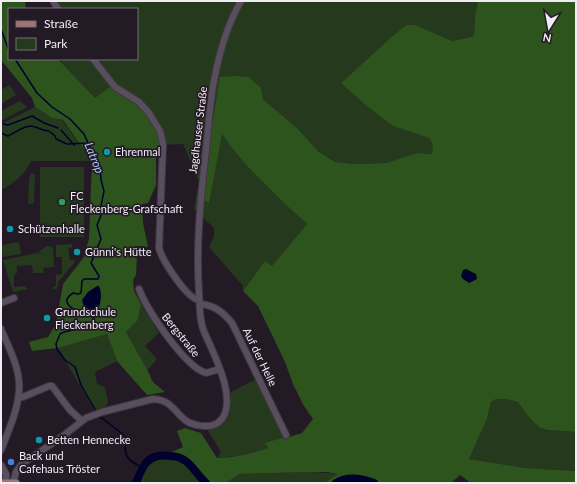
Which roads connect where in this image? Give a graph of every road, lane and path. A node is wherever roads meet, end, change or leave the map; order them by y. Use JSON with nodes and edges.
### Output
{"nodes":[{"id":1,"x":241,"y":1,"type":"edge"},
{"id":2,"x":95,"y":60,"type":"edge"},
{"id":3,"x":139,"y":289,"type":"dead end"},
{"id":4,"x":14,"y":298,"type":"dead end"},
{"id":5,"x":199,"y":302,"type":"junction"},
{"id":6,"x":1,"y":304,"type":"edge"},
{"id":7,"x":1,"y":329,"type":"edge"},
{"id":8,"x":220,"y":369,"type":"junction"},
{"id":9,"x":18,"y":397,"type":"junction"},
{"id":10,"x":82,"y":421,"type":"junction"},
{"id":11,"x":286,"y":435,"type":"dead end"},
{"id":12,"x":1,"y":450,"type":"edge"},
{"id":13,"x":1,"y":465,"type":"edge"},
{"id":14,"x":9,"y":483,"type":"edge"}],
"edges":[{"from":1,"to":5,"type":"street","name":"Jagdhauser Straße"},
{"from":2,"to":5,"type":"street"},
{"from":3,"to":8,"type":"street","name":"Bergstraße"},
{"from":4,"to":6,"type":"street"},
{"from":5,"to":8,"type":"street","name":"Jagdhauser Straße"},
{"from":5,"to":11,"type":"street","name":"Auf der Helle"},
{"from":7,"to":9,"type":"street"},
{"from":8,"to":10,"type":"street","name":"Jagdhauser Straße"},
{"from":9,"to":10,"type":"street"},
{"from":9,"to":12,"type":"street"},
{"from":10,"to":14,"type":"street","name":"Jagdhauser Straße"},
{"from":13,"to":14,"type":"street"}]}
